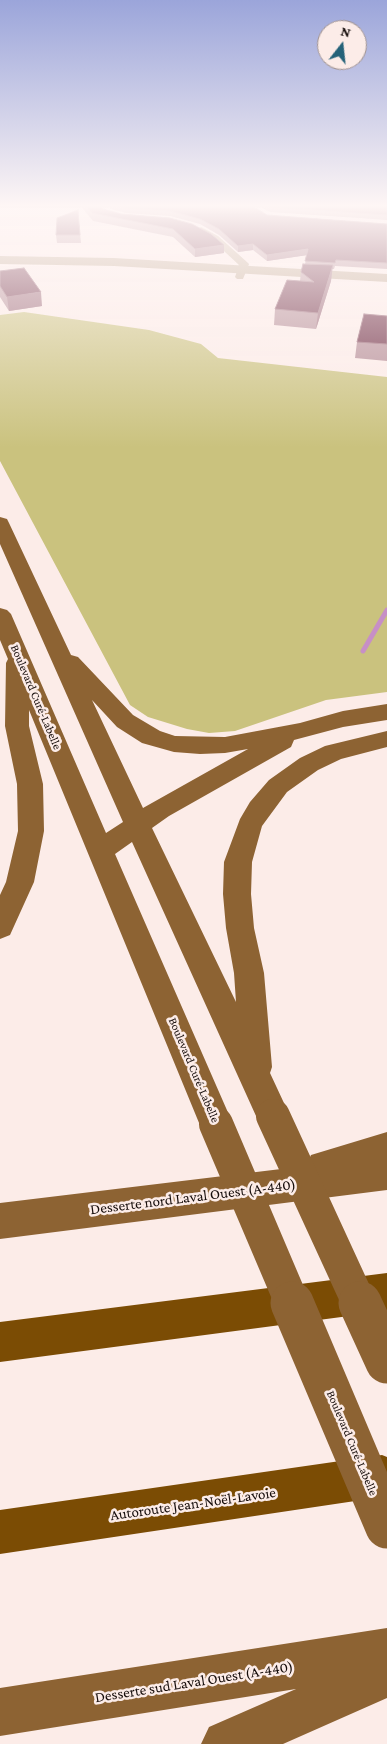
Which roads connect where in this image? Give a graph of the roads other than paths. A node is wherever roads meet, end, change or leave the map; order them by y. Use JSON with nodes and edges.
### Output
{"nodes":[{"id":1,"x":0,"y":523,"type":"edge"},
{"id":2,"x":0,"y":614,"type":"edge"},
{"id":3,"x":55,"y":647,"type":"junction"},
{"id":4,"x":18,"y":654,"type":"junction"},
{"id":5,"x":387,"y":712,"type":"edge"},
{"id":6,"x":300,"y":731,"type":"junction"},
{"id":7,"x":387,"y":738,"type":"edge"},
{"id":8,"x":138,"y":824,"type":"junction"},
{"id":9,"x":102,"y":850,"type":"junction"},
{"id":10,"x":0,"y":927,"type":"edge"},
{"id":11,"x":258,"y":1084,"type":"junction"},
{"id":12,"x":387,"y":1149,"type":"edge"},
{"id":13,"x":387,"y":1173,"type":"edge"},
{"id":14,"x":237,"y":1190,"type":"junction"},
{"id":15,"x":0,"y":1221,"type":"edge"},
{"id":16,"x":387,"y":1292,"type":"edge"},
{"id":17,"x":0,"y":1342,"type":"edge"},
{"id":18,"x":387,"y":1362,"type":"edge"},
{"id":19,"x":387,"y":1476,"type":"edge"},
{"id":20,"x":387,"y":1527,"type":"edge"},
{"id":21,"x":0,"y":1532,"type":"edge"},
{"id":22,"x":387,"y":1651,"type":"edge"},
{"id":23,"x":387,"y":1674,"type":"edge"},
{"id":24,"x":0,"y":1712,"type":"edge"},
{"id":25,"x":226,"y":1744,"type":"edge"}],
"edges":[{"from":1,"to":3,"type":"main road"},
{"from":2,"to":4,"type":"main road","name":"Boulevard Curé-Labelle"},
{"from":3,"to":6,"type":"main road"},
{"from":3,"to":8,"type":"main road"},
{"from":4,"to":9,"type":"main road","name":"Boulevard Curé-Labelle"},
{"from":4,"to":10,"type":"main road"},
{"from":5,"to":6,"type":"main road"},
{"from":6,"to":8,"type":"main road"},
{"from":7,"to":11,"type":"main road"},
{"from":8,"to":9,"type":"main road"},
{"from":8,"to":11,"type":"main road"},
{"from":9,"to":20,"type":"main road","name":"Boulevard Curé-Labelle","bridge":true},
{"from":11,"to":18,"type":"main road","bridge":true},
{"from":12,"to":14,"type":"main road"},
{"from":13,"to":14,"type":"main road","name":"Desserte nord Laval Ouest (A-440)"},
{"from":14,"to":15,"type":"main road","name":"Desserte nord Laval Ouest (A-440)"},
{"from":16,"to":17,"type":"highway"},
{"from":19,"to":21,"type":"highway","name":"Autoroute Jean-Noël-Lavoie"},
{"from":22,"to":24,"type":"main road","name":"Desserte sud Laval Ouest (A-440)"},
{"from":23,"to":25,"type":"main road"}]}
